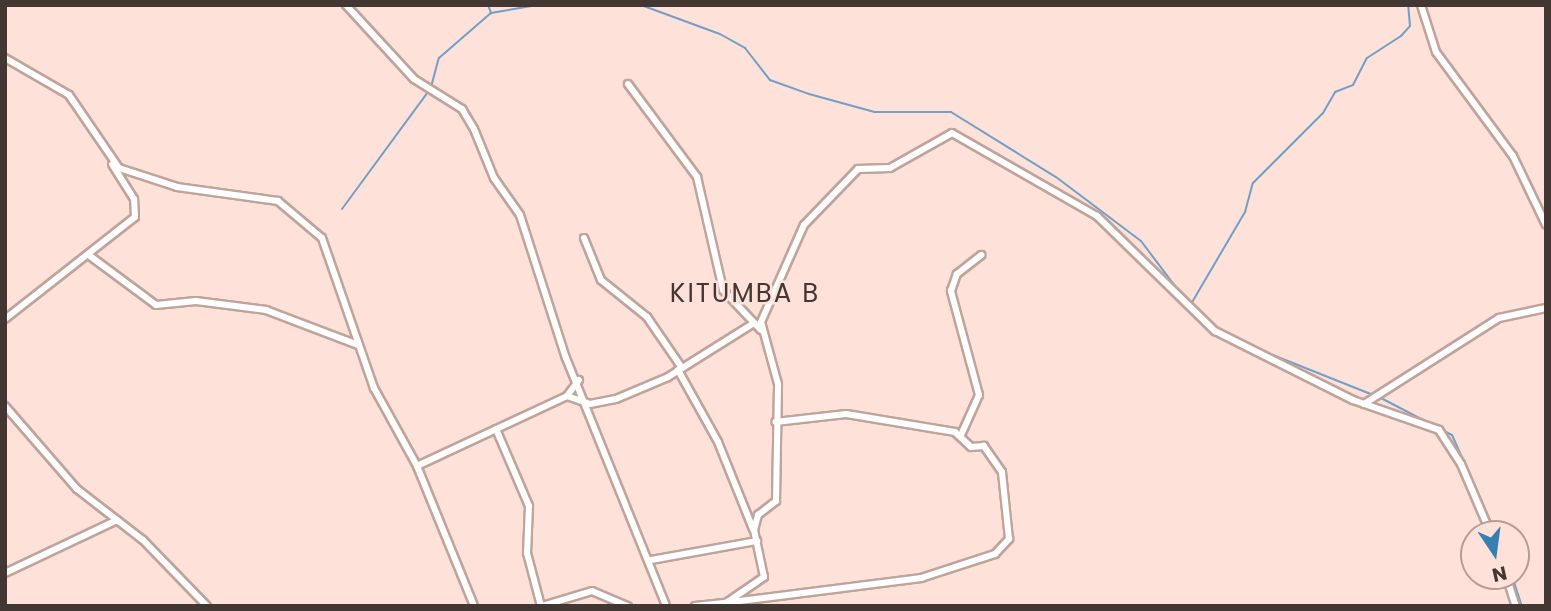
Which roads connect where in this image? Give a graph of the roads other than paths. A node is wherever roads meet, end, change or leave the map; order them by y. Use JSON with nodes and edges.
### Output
{"nodes":[{"id":1,"x":346,"y":5,"type":"edge"},
{"id":2,"x":1421,"y":5,"type":"edge"},
{"id":3,"x":5,"y":58,"type":"edge"},
{"id":4,"x":628,"y":83,"type":"dead end"},
{"id":5,"x":111,"y":162,"type":"junction"},
{"id":6,"x":1546,"y":225,"type":"edge"},
{"id":7,"x":584,"y":238,"type":"dead end"},
{"id":8,"x":981,"y":255,"type":"dead end"},
{"id":9,"x":90,"y":256,"type":"junction"},
{"id":10,"x":1546,"y":308,"type":"edge"},
{"id":11,"x":5,"y":318,"type":"edge"},
{"id":12,"x":762,"y":318,"type":"junction"},
{"id":13,"x":754,"y":323,"type":"junction"},
{"id":14,"x":761,"y":331,"type":"junction"},
{"id":15,"x":358,"y":345,"type":"junction"},
{"id":16,"x":680,"y":369,"type":"junction"},
{"id":17,"x":579,"y":380,"type":"junction"},
{"id":18,"x":567,"y":396,"type":"junction"},
{"id":19,"x":590,"y":404,"type":"junction"},
{"id":20,"x":1364,"y":404,"type":"junction"},
{"id":21,"x":5,"y":406,"type":"edge"},
{"id":22,"x":775,"y":422,"type":"junction"},
{"id":23,"x":496,"y":429,"type":"junction"},
{"id":24,"x":961,"y":435,"type":"junction"},
{"id":25,"x":417,"y":466,"type":"junction"},
{"id":26,"x":117,"y":520,"type":"junction"},
{"id":27,"x":1485,"y":520,"type":"edge"},
{"id":28,"x":754,"y":530,"type":"junction"},
{"id":29,"x":757,"y":541,"type":"junction"},
{"id":30,"x":651,"y":560,"type":"junction"},
{"id":31,"x":5,"y":573,"type":"edge"},
{"id":32,"x":726,"y":603,"type":"junction"},
{"id":33,"x":207,"y":606,"type":"edge"},
{"id":34,"x":474,"y":606,"type":"edge"},
{"id":35,"x":542,"y":606,"type":"edge"},
{"id":36,"x":628,"y":606,"type":"edge"},
{"id":37,"x":666,"y":606,"type":"edge"},
{"id":38,"x":695,"y":606,"type":"edge"}],
"edges":[{"from":1,"to":17,"type":"street"},
{"from":2,"to":6,"type":"street"},
{"from":3,"to":5,"type":"street"},
{"from":4,"to":13,"type":"street"},
{"from":5,"to":9,"type":"street"},
{"from":5,"to":15,"type":"street"},
{"from":7,"to":16,"type":"street"},
{"from":8,"to":24,"type":"street"},
{"from":9,"to":11,"type":"street"},
{"from":9,"to":15,"type":"street"},
{"from":10,"to":20,"type":"street"},
{"from":12,"to":13,"type":"street"},
{"from":12,"to":14,"type":"street"},
{"from":12,"to":20,"type":"street"},
{"from":13,"to":14,"type":"street"},
{"from":13,"to":16,"type":"street"},
{"from":14,"to":22,"type":"street"},
{"from":15,"to":25,"type":"street"},
{"from":16,"to":19,"type":"street"},
{"from":16,"to":28,"type":"street"},
{"from":17,"to":18,"type":"street"},
{"from":17,"to":19,"type":"street"},
{"from":18,"to":19,"type":"street"},
{"from":18,"to":23,"type":"street"},
{"from":19,"to":30,"type":"street"},
{"from":20,"to":27,"type":"street"},
{"from":21,"to":26,"type":"street"},
{"from":22,"to":24,"type":"street"},
{"from":22,"to":28,"type":"street"},
{"from":23,"to":25,"type":"street"},
{"from":23,"to":35,"type":"street"},
{"from":24,"to":32,"type":"street"},
{"from":25,"to":34,"type":"street"},
{"from":26,"to":31,"type":"street"},
{"from":26,"to":33,"type":"street"},
{"from":28,"to":29,"type":"street"},
{"from":29,"to":30,"type":"street"},
{"from":29,"to":32,"type":"street"},
{"from":30,"to":37,"type":"street"},
{"from":32,"to":38,"type":"street"},
{"from":35,"to":36,"type":"street"}]}
